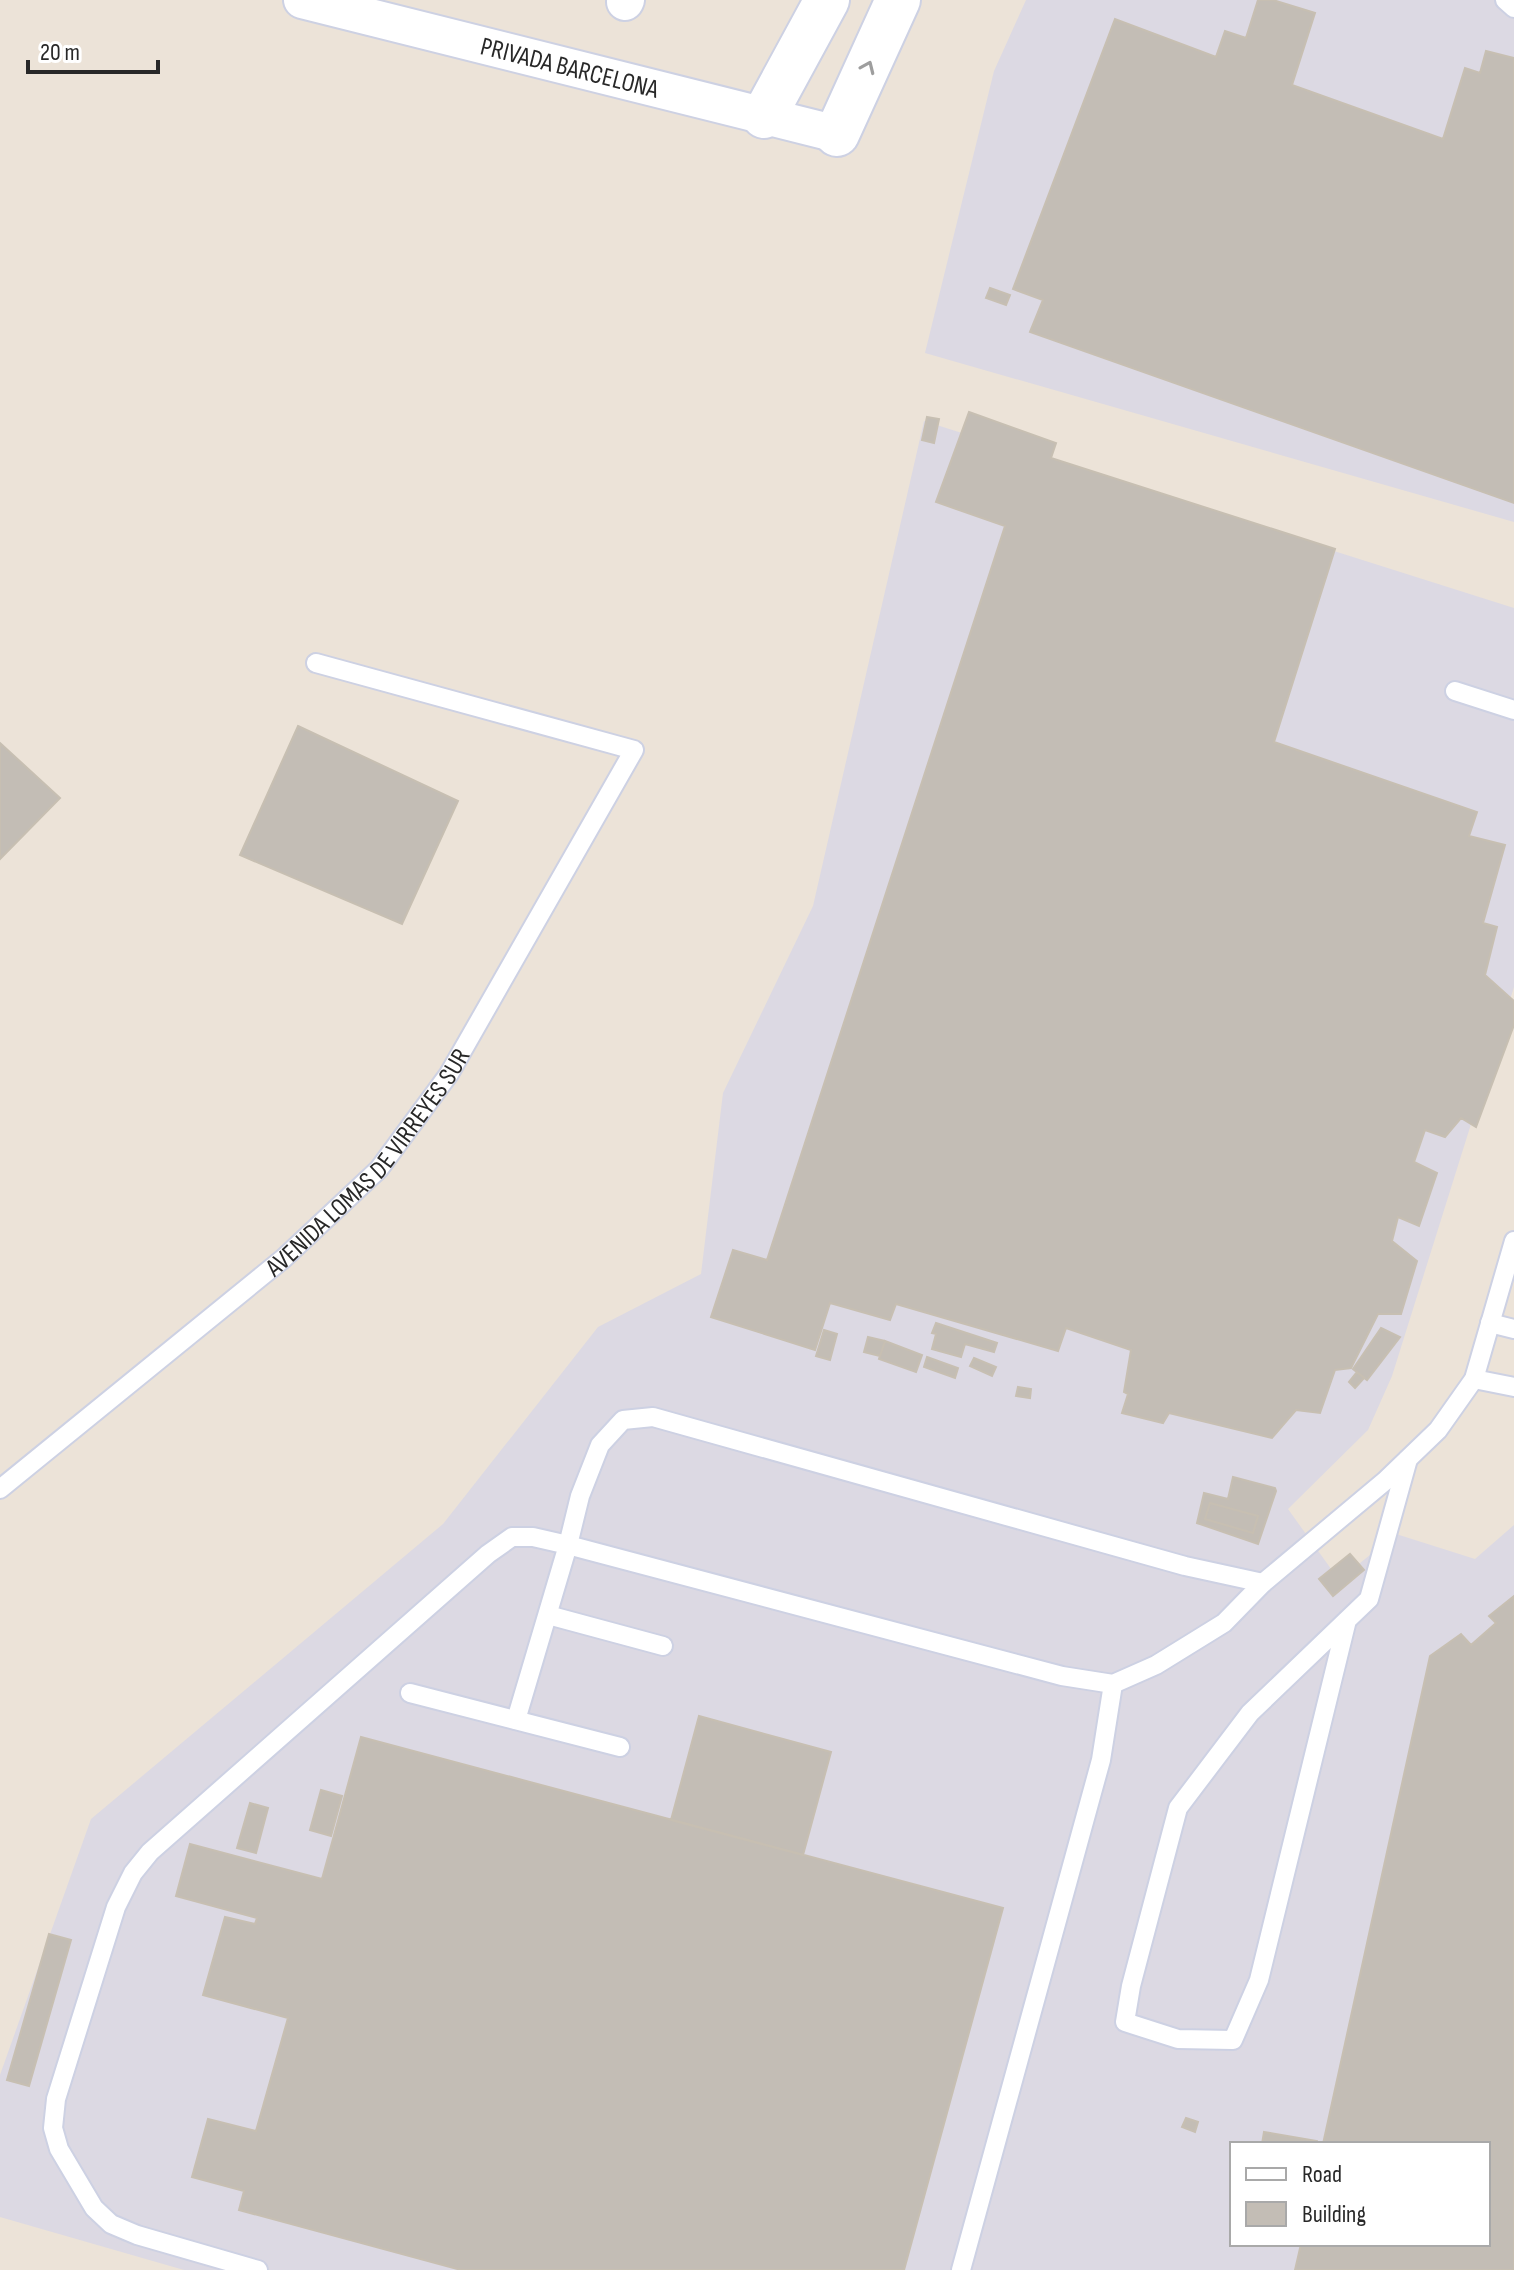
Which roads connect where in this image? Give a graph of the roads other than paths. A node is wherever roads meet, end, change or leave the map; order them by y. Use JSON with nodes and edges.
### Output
{"nodes":[{"id":1,"x":302,"y":0,"type":"edge"},
{"id":2,"x":827,"y":0,"type":"edge"},
{"id":3,"x":898,"y":0,"type":"edge"},
{"id":4,"x":1505,"y":0,"type":"edge"},
{"id":5,"x":1514,"y":8,"type":"edge"},
{"id":6,"x":764,"y":116,"type":"junction"},
{"id":7,"x":837,"y":134,"type":"joint"},
{"id":8,"x":316,"y":663,"type":"dead end"},
{"id":9,"x":1455,"y":691,"type":"dead end"},
{"id":10,"x":1514,"y":710,"type":"edge"},
{"id":11,"x":1514,"y":1241,"type":"edge"},
{"id":12,"x":1490,"y":1323,"type":"junction"},
{"id":13,"x":1514,"y":1329,"type":"edge"},
{"id":14,"x":1474,"y":1379,"type":"junction"},
{"id":15,"x":1514,"y":1387,"type":"edge"},
{"id":16,"x":1408,"y":1459,"type":"junction"},
{"id":17,"x":0,"y":1489,"type":"edge"},
{"id":18,"x":568,"y":1545,"type":"junction"},
{"id":19,"x":1263,"y":1583,"type":"junction"},
{"id":20,"x":548,"y":1615,"type":"junction"},
{"id":21,"x":1347,"y":1620,"type":"junction"},
{"id":22,"x":663,"y":1646,"type":"dead end"},
{"id":23,"x":1113,"y":1684,"type":"junction"},
{"id":24,"x":410,"y":1693,"type":"dead end"},
{"id":25,"x":516,"y":1720,"type":"junction"},
{"id":26,"x":620,"y":1747,"type":"dead end"},
{"id":27,"x":258,"y":2270,"type":"edge"},
{"id":28,"x":961,"y":2270,"type":"edge"}],
"edges":[{"from":1,"to":6,"type":"street","name":"PRIVADA BARCELONA"},
{"from":2,"to":6,"type":"street"},
{"from":7,"to":3,"type":"street","one_way":true},
{"from":4,"to":5,"type":"lane"},
{"from":6,"to":7,"type":"street","name":"PRIVADA BARCELONA"},
{"from":8,"to":17,"type":"lane","name":"AVENIDA LOMAS DE VIRREYES SUR"},
{"from":9,"to":10,"type":"lane"},
{"from":11,"to":12,"type":"lane"},
{"from":12,"to":13,"type":"lane"},
{"from":12,"to":14,"type":"lane"},
{"from":14,"to":15,"type":"lane"},
{"from":14,"to":16,"type":"lane"},
{"from":16,"to":19,"type":"lane"},
{"from":16,"to":21,"type":"lane"},
{"from":18,"to":19,"type":"lane"},
{"from":18,"to":20,"type":"lane"},
{"from":18,"to":23,"type":"lane"},
{"from":18,"to":27,"type":"lane"},
{"from":19,"to":23,"type":"lane"},
{"from":20,"to":22,"type":"lane"},
{"from":20,"to":25,"type":"lane"},
{"from":21,"to":21,"type":"lane"},
{"from":23,"to":28,"type":"lane"},
{"from":24,"to":25,"type":"lane"},
{"from":25,"to":26,"type":"lane"}]}
